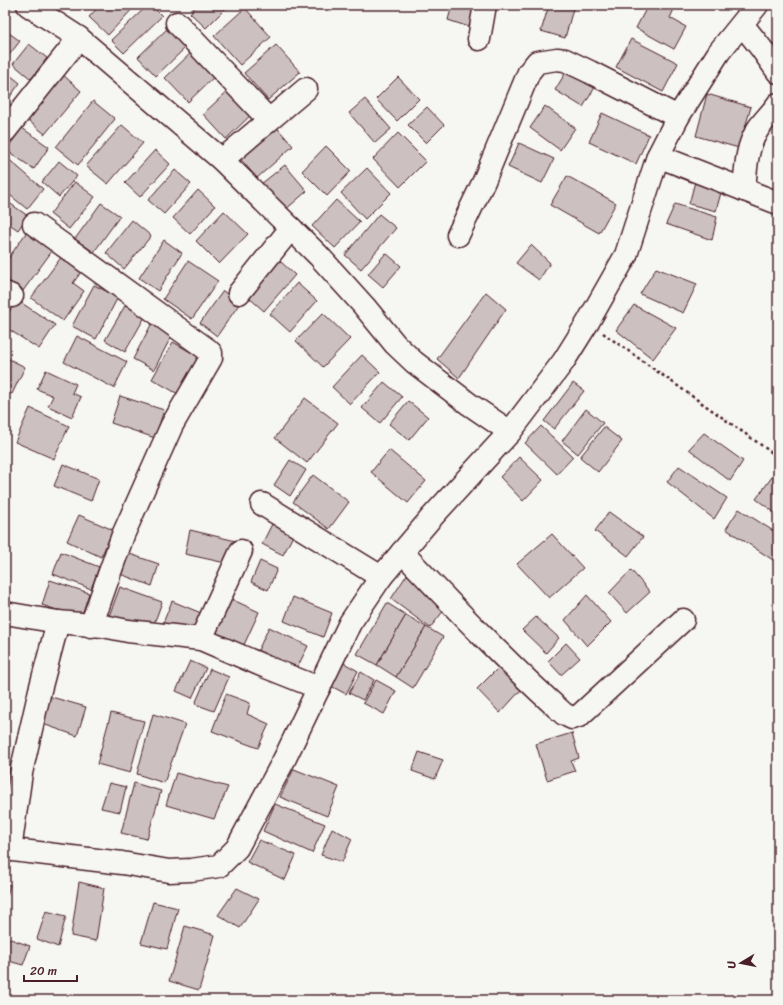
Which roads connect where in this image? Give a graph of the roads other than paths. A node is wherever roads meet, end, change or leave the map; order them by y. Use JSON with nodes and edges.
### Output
{"nodes":[{"id":1,"x":28,"y":5,"type":"edge"},
{"id":2,"x":485,"y":5,"type":"edge"},
{"id":3,"x":757,"y":5,"type":"edge"},
{"id":4,"x":177,"y":22,"type":"dead end"},
{"id":5,"x":742,"y":24,"type":"junction"},
{"id":6,"x":79,"y":38,"type":"junction"},
{"id":7,"x":479,"y":39,"type":"dead end"},
{"id":8,"x":778,"y":72,"type":"edge"},
{"id":9,"x":306,"y":89,"type":"dead end"},
{"id":10,"x":778,"y":104,"type":"edge"},
{"id":11,"x":678,"y":117,"type":"junction"},
{"id":12,"x":269,"y":120,"type":"junction"},
{"id":13,"x":5,"y":132,"type":"edge"},
{"id":14,"x":658,"y":156,"type":"junction"},
{"id":15,"x":222,"y":160,"type":"junction"},
{"id":16,"x":744,"y":190,"type":"junction"},
{"id":17,"x":778,"y":203,"type":"edge"},
{"id":18,"x":34,"y":224,"type":"dead end"},
{"id":19,"x":290,"y":228,"type":"junction"},
{"id":20,"x":458,"y":235,"type":"dead end"},
{"id":21,"x":239,"y":293,"type":"dead end"},
{"id":22,"x":510,"y":432,"type":"junction"},
{"id":23,"x":262,"y":504,"type":"dead end"},
{"id":24,"x":241,"y":551,"type":"dead end"},
{"id":25,"x":402,"y":552,"type":"junction"},
{"id":26,"x":381,"y":577,"type":"junction"},
{"id":27,"x":5,"y":613,"type":"edge"},
{"id":28,"x":683,"y":620,"type":"dead end"},
{"id":29,"x":58,"y":622,"type":"junction"},
{"id":30,"x":91,"y":626,"type":"junction"},
{"id":31,"x":201,"y":639,"type":"junction"},
{"id":32,"x":319,"y":688,"type":"junction"},
{"id":33,"x":8,"y":849,"type":"edge"}],
"edges":[{"from":1,"to":6,"type":"street"},
{"from":2,"to":7,"type":"street"},
{"from":3,"to":5,"type":"street"},
{"from":4,"to":12,"type":"street"},
{"from":5,"to":8,"type":"street"},
{"from":5,"to":11,"type":"street"},
{"from":6,"to":13,"type":"street"},
{"from":6,"to":15,"type":"street"},
{"from":9,"to":12,"type":"street"},
{"from":10,"to":16,"type":"street"},
{"from":11,"to":14,"type":"street"},
{"from":11,"to":20,"type":"street"},
{"from":12,"to":15,"type":"street"},
{"from":14,"to":16,"type":"street"},
{"from":14,"to":22,"type":"street"},
{"from":15,"to":19,"type":"street"},
{"from":16,"to":17,"type":"street"},
{"from":18,"to":30,"type":"street"},
{"from":19,"to":21,"type":"street"},
{"from":19,"to":22,"type":"street"},
{"from":22,"to":25,"type":"street"},
{"from":23,"to":26,"type":"street"},
{"from":24,"to":31,"type":"street"},
{"from":25,"to":26,"type":"street"},
{"from":25,"to":28,"type":"street"},
{"from":26,"to":32,"type":"street"},
{"from":27,"to":29,"type":"street"},
{"from":29,"to":30,"type":"street"},
{"from":29,"to":33,"type":"street"},
{"from":30,"to":31,"type":"street"},
{"from":31,"to":32,"type":"street"},
{"from":32,"to":33,"type":"street"}]}
